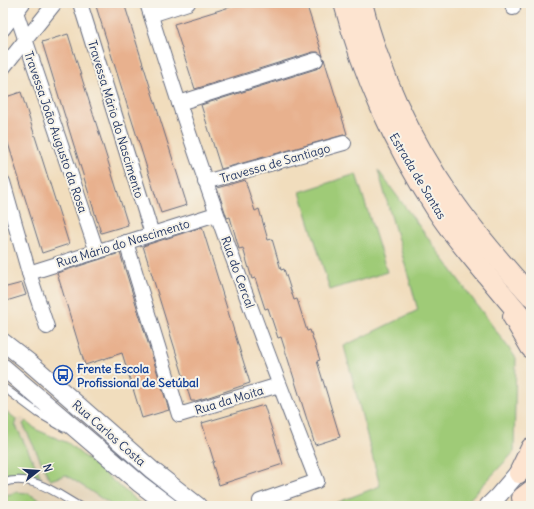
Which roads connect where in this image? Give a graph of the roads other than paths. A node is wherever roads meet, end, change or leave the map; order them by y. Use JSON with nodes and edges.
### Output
{"nodes":[{"id":1,"x":54,"y":3,"type":"edge"},
{"id":2,"x":80,"y":3,"type":"edge"},
{"id":3,"x":188,"y":3,"type":"edge"},
{"id":4,"x":344,"y":3,"type":"edge"},
{"id":5,"x":362,"y":3,"type":"edge"},
{"id":6,"x":17,"y":6,"type":"edge"},
{"id":7,"x":149,"y":9,"type":"edge"},
{"id":8,"x":3,"y":29,"type":"edge"},
{"id":9,"x":25,"y":41,"type":"junction"},
{"id":10,"x":316,"y":60,"type":"dead end"},
{"id":11,"x":3,"y":68,"type":"edge"},
{"id":12,"x":179,"y":103,"type":"junction"},
{"id":13,"x":344,"y":143,"type":"dead end"},
{"id":14,"x":3,"y":182,"type":"edge"},
{"id":15,"x":205,"y":182,"type":"junction"},
{"id":16,"x":216,"y":214,"type":"junction"},
{"id":17,"x":152,"y":234,"type":"junction"},
{"id":18,"x":126,"y":242,"type":"junction"},
{"id":19,"x":97,"y":252,"type":"junction"},
{"id":20,"x":30,"y":273,"type":"junction"},
{"id":21,"x":492,"y":281,"type":"junction"},
{"id":22,"x":531,"y":296,"type":"edge"},
{"id":23,"x":47,"y":327,"type":"dead end"},
{"id":24,"x":531,"y":327,"type":"edge"},
{"id":25,"x":3,"y":342,"type":"edge"},
{"id":26,"x":531,"y":348,"type":"edge"},
{"id":27,"x":3,"y":367,"type":"edge"},
{"id":28,"x":279,"y":385,"type":"junction"},
{"id":29,"x":3,"y":387,"type":"edge"},
{"id":30,"x":97,"y":446,"type":"junction"},
{"id":31,"x":531,"y":448,"type":"edge"},
{"id":32,"x":531,"y":457,"type":"edge"},
{"id":33,"x":3,"y":483,"type":"edge"},
{"id":34,"x":524,"y":491,"type":"edge"},
{"id":35,"x":260,"y":501,"type":"dead end"},
{"id":36,"x":79,"y":506,"type":"edge"},
{"id":37,"x":169,"y":506,"type":"edge"},
{"id":38,"x":198,"y":506,"type":"edge"},
{"id":39,"x":488,"y":506,"type":"edge"}],
"edges":[{"from":1,"to":9,"type":"street"},
{"from":2,"to":17,"type":"street","name":"Travessa Mário do Nascimento"},
{"from":3,"to":7,"type":"street"},
{"from":4,"to":21,"type":"main road","name":"Estrada de Santas"},
{"from":5,"to":22,"type":"main road","name":"Estrada de Santas"},
{"from":6,"to":8,"type":"street"},
{"from":6,"to":9,"type":"street","name":"Travessa João Augusto da Rosa"},
{"from":7,"to":12,"type":"street","name":"Rua do Cercal"},
{"from":9,"to":11,"type":"street"},
{"from":9,"to":19,"type":"street","name":"Travessa João Augusto da Rosa"},
{"from":10,"to":12,"type":"street"},
{"from":12,"to":15,"type":"street","name":"Rua do Cercal"},
{"from":13,"to":15,"type":"street","name":"Travessa de Santiago"},
{"from":14,"to":20,"type":"street"},
{"from":15,"to":16,"type":"street","name":"Rua do Cercal"},
{"from":16,"to":17,"type":"street","name":"Rua Mário do Nascimento"},
{"from":16,"to":28,"type":"street","name":"Rua do Cercal"},
{"from":17,"to":18,"type":"street","name":"Rua Mário do Nascimento"},
{"from":18,"to":19,"type":"street","name":"Rua Mário do Nascimento"},
{"from":18,"to":28,"type":"street","name":"Rua da Moita"},
{"from":19,"to":20,"type":"street","name":"Rua Mário do Nascimento"},
{"from":20,"to":23,"type":"street"},
{"from":21,"to":24,"type":"main road","name":"Estrada de Santas"},
{"from":21,"to":26,"type":"main road"},
{"from":25,"to":38,"type":"street","name":"Rua Carlos Costa"},
{"from":27,"to":30,"type":"street","name":"Rua Carlos Costa"},
{"from":28,"to":35,"type":"street","name":"Rua do Cercal"},
{"from":29,"to":30,"type":"lane"},
{"from":30,"to":37,"type":"street","name":"Rua Carlos Costa"},
{"from":31,"to":34,"type":"main road"},
{"from":32,"to":34,"type":"street"},
{"from":33,"to":36,"type":"lane"},
{"from":34,"to":39,"type":"street"}]}
